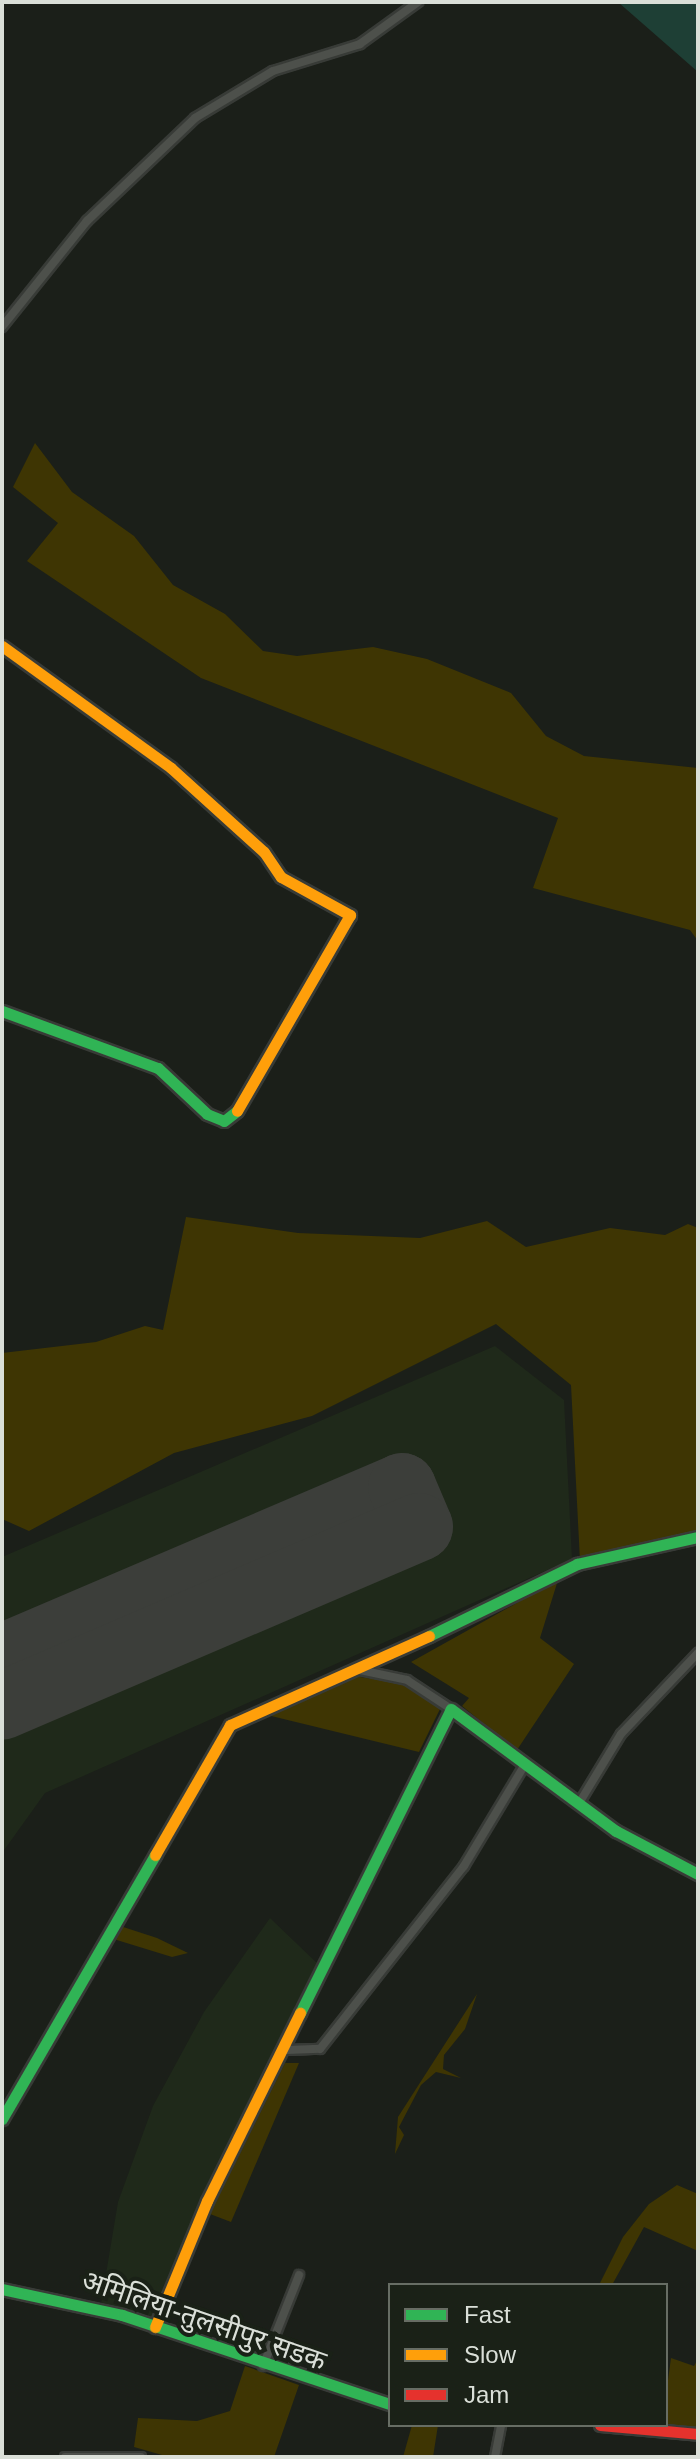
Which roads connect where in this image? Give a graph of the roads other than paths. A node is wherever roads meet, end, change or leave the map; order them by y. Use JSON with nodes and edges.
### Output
{"nodes":[{"id":1,"x":418,"y":2,"type":"edge"},
{"id":2,"x":2,"y":327,"type":"edge"},
{"id":3,"x":2,"y":646,"type":"edge"},
{"id":4,"x":2,"y":1011,"type":"edge"},
{"id":5,"x":698,"y":1537,"type":"edge"},
{"id":6,"x":698,"y":1653,"type":"edge"},
{"id":7,"x":354,"y":1669,"type":"junction"},
{"id":8,"x":451,"y":1709,"type":"junction"},
{"id":9,"x":524,"y":1766,"type":"junction"},
{"id":10,"x":581,"y":1800,"type":"junction"},
{"id":11,"x":698,"y":1874,"type":"edge"},
{"id":12,"x":287,"y":2050,"type":"junction"},
{"id":13,"x":2,"y":2119,"type":"edge"},
{"id":14,"x":299,"y":2275,"type":"dead end"},
{"id":15,"x":2,"y":2289,"type":"edge"},
{"id":16,"x":155,"y":2327,"type":"junction"},
{"id":17,"x":263,"y":2366,"type":"junction"},
{"id":18,"x":388,"y":2403,"type":"edge"},
{"id":19,"x":501,"y":2427,"type":"edge"},
{"id":20,"x":622,"y":2427,"type":"edge"},
{"id":21,"x":698,"y":2434,"type":"edge"},
{"id":22,"x":65,"y":2457,"type":"edge"},
{"id":23,"x":141,"y":2457,"type":"edge"},
{"id":24,"x":495,"y":2457,"type":"edge"}],
"edges":[{"from":1,"to":2,"type":"street"},
{"from":3,"to":4,"type":"street"},
{"from":5,"to":7,"type":"street"},
{"from":6,"to":10,"type":"street"},
{"from":7,"to":8,"type":"street"},
{"from":7,"to":13,"type":"street"},
{"from":8,"to":9,"type":"street"},
{"from":8,"to":12,"type":"street"},
{"from":9,"to":10,"type":"street"},
{"from":9,"to":12,"type":"street"},
{"from":10,"to":11,"type":"street"},
{"from":12,"to":16,"type":"street"},
{"from":14,"to":17,"type":"street"},
{"from":15,"to":16,"type":"street","name":"अमिलिया-तुलसीपुर सडक"},
{"from":16,"to":17,"type":"street","name":"अमिलिया-तुलसीपुर सडक"},
{"from":17,"to":18,"type":"street","name":"अमिलिया-तुलसीपुर सडक"},
{"from":19,"to":24,"type":"street"},
{"from":20,"to":21,"type":"street"},
{"from":22,"to":23,"type":"street"}]}
